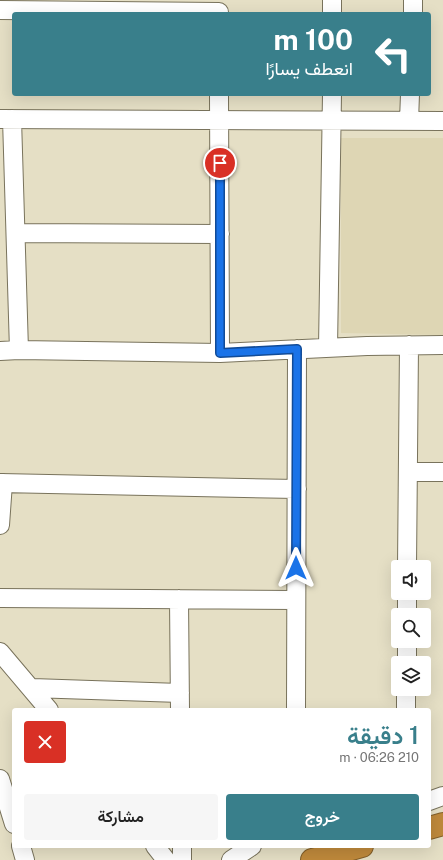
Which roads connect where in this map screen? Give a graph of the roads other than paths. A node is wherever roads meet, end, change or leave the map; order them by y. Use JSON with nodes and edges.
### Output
{"nodes":[{"id":1,"x":332,"y":0,"type":"edge"},
{"id":2,"x":413,"y":0,"type":"edge"},
{"id":3,"x":219,"y":9,"type":"edge"},
{"id":4,"x":0,"y":10,"type":"edge"},
{"id":5,"x":332,"y":12,"type":"edge"},
{"id":6,"x":413,"y":12,"type":"edge"},
{"id":7,"x":219,"y":96,"type":"edge"},
{"id":8,"x":332,"y":96,"type":"edge"},
{"id":9,"x":410,"y":96,"type":"edge"},
{"id":10,"x":6,"y":119,"type":"edge"},
{"id":11,"x":220,"y":121,"type":"junction"},
{"id":12,"x":409,"y":121,"type":"junction"},
{"id":13,"x":443,"y":121,"type":"edge"},
{"id":14,"x":332,"y":122,"type":"junction"},
{"id":15,"x":17,"y":233,"type":"junction"},
{"id":16,"x":220,"y":234,"type":"junction"},
{"id":17,"x":409,"y":345,"type":"junction"},
{"id":18,"x":443,"y":346,"type":"edge"},
{"id":19,"x":328,"y":348,"type":"junction"},
{"id":20,"x":297,"y":349,"type":"junction"},
{"id":21,"x":20,"y":350,"type":"junction"},
{"id":22,"x":0,"y":351,"type":"edge"},
{"id":23,"x":220,"y":353,"type":"junction"},
{"id":24,"x":408,"y":472,"type":"junction"},
{"id":25,"x":443,"y":472,"type":"edge"},
{"id":26,"x":2,"y":483,"type":"edge"},
{"id":27,"x":297,"y":488,"type":"junction"},
{"id":28,"x":0,"y":525,"type":"edge"},
{"id":29,"x":407,"y":560,"type":"edge"},
{"id":30,"x":0,"y":598,"type":"edge"},
{"id":31,"x":178,"y":599,"type":"junction"},
{"id":32,"x":296,"y":600,"type":"junction"},
{"id":33,"x":0,"y":652,"type":"edge"},
{"id":34,"x":32,"y":688,"type":"junction"},
{"id":35,"x":406,"y":696,"type":"edge"},
{"id":36,"x":180,"y":702,"type":"edge"},
{"id":37,"x":47,"y":708,"type":"edge"},
{"id":38,"x":296,"y":708,"type":"edge"},
{"id":39,"x":406,"y":708,"type":"edge"},
{"id":40,"x":0,"y":779,"type":"edge"},
{"id":41,"x":443,"y":796,"type":"edge"},
{"id":42,"x":431,"y":799,"type":"edge"},
{"id":43,"x":12,"y":818,"type":"edge"},
{"id":44,"x":443,"y":824,"type":"edge"},
{"id":45,"x":431,"y":827,"type":"edge"},
{"id":46,"x":22,"y":848,"type":"edge"},
{"id":47,"x":157,"y":848,"type":"edge"},
{"id":48,"x":182,"y":848,"type":"edge"},
{"id":49,"x":249,"y":848,"type":"edge"},
{"id":50,"x":355,"y":848,"type":"edge"},
{"id":51,"x":25,"y":860,"type":"edge"},
{"id":52,"x":166,"y":860,"type":"edge"},
{"id":53,"x":182,"y":860,"type":"edge"},
{"id":54,"x":231,"y":860,"type":"edge"},
{"id":55,"x":312,"y":860,"type":"edge"}],
"edges":[{"from":1,"to":5,"type":"street"},
{"from":2,"to":6,"type":"street"},
{"from":3,"to":4,"type":"street"},
{"from":7,"to":11,"type":"street"},
{"from":8,"to":14,"type":"street"},
{"from":9,"to":12,"type":"street"},
{"from":10,"to":11,"type":"street"},
{"from":10,"to":15,"type":"street"},
{"from":11,"to":14,"type":"street"},
{"from":11,"to":16,"type":"street"},
{"from":12,"to":13,"type":"street"},
{"from":12,"to":14,"type":"street"},
{"from":14,"to":19,"type":"street"},
{"from":15,"to":16,"type":"street"},
{"from":15,"to":21,"type":"street"},
{"from":16,"to":23,"type":"street"},
{"from":17,"to":18,"type":"street"},
{"from":17,"to":19,"type":"street"},
{"from":17,"to":24,"type":"street"},
{"from":19,"to":20,"type":"street"},
{"from":20,"to":23,"type":"street"},
{"from":20,"to":27,"type":"street"},
{"from":21,"to":22,"type":"street"},
{"from":21,"to":23,"type":"street"},
{"from":24,"to":25,"type":"street"},
{"from":24,"to":29,"type":"street"},
{"from":26,"to":27,"type":"street"},
{"from":26,"to":28,"type":"street"},
{"from":27,"to":32,"type":"street"},
{"from":30,"to":31,"type":"street"},
{"from":31,"to":32,"type":"street"},
{"from":31,"to":36,"type":"street"},
{"from":32,"to":38,"type":"street"},
{"from":33,"to":34,"type":"street"},
{"from":34,"to":36,"type":"street"},
{"from":34,"to":37,"type":"street"},
{"from":35,"to":39,"type":"street"},
{"from":40,"to":43,"type":"street"},
{"from":41,"to":42,"type":"street"},
{"from":44,"to":45,"type":"highway"},
{"from":46,"to":51,"type":"street"},
{"from":47,"to":52,"type":"street"},
{"from":48,"to":53,"type":"street"},
{"from":49,"to":54,"type":"street"},
{"from":50,"to":55,"type":"highway"}]}
